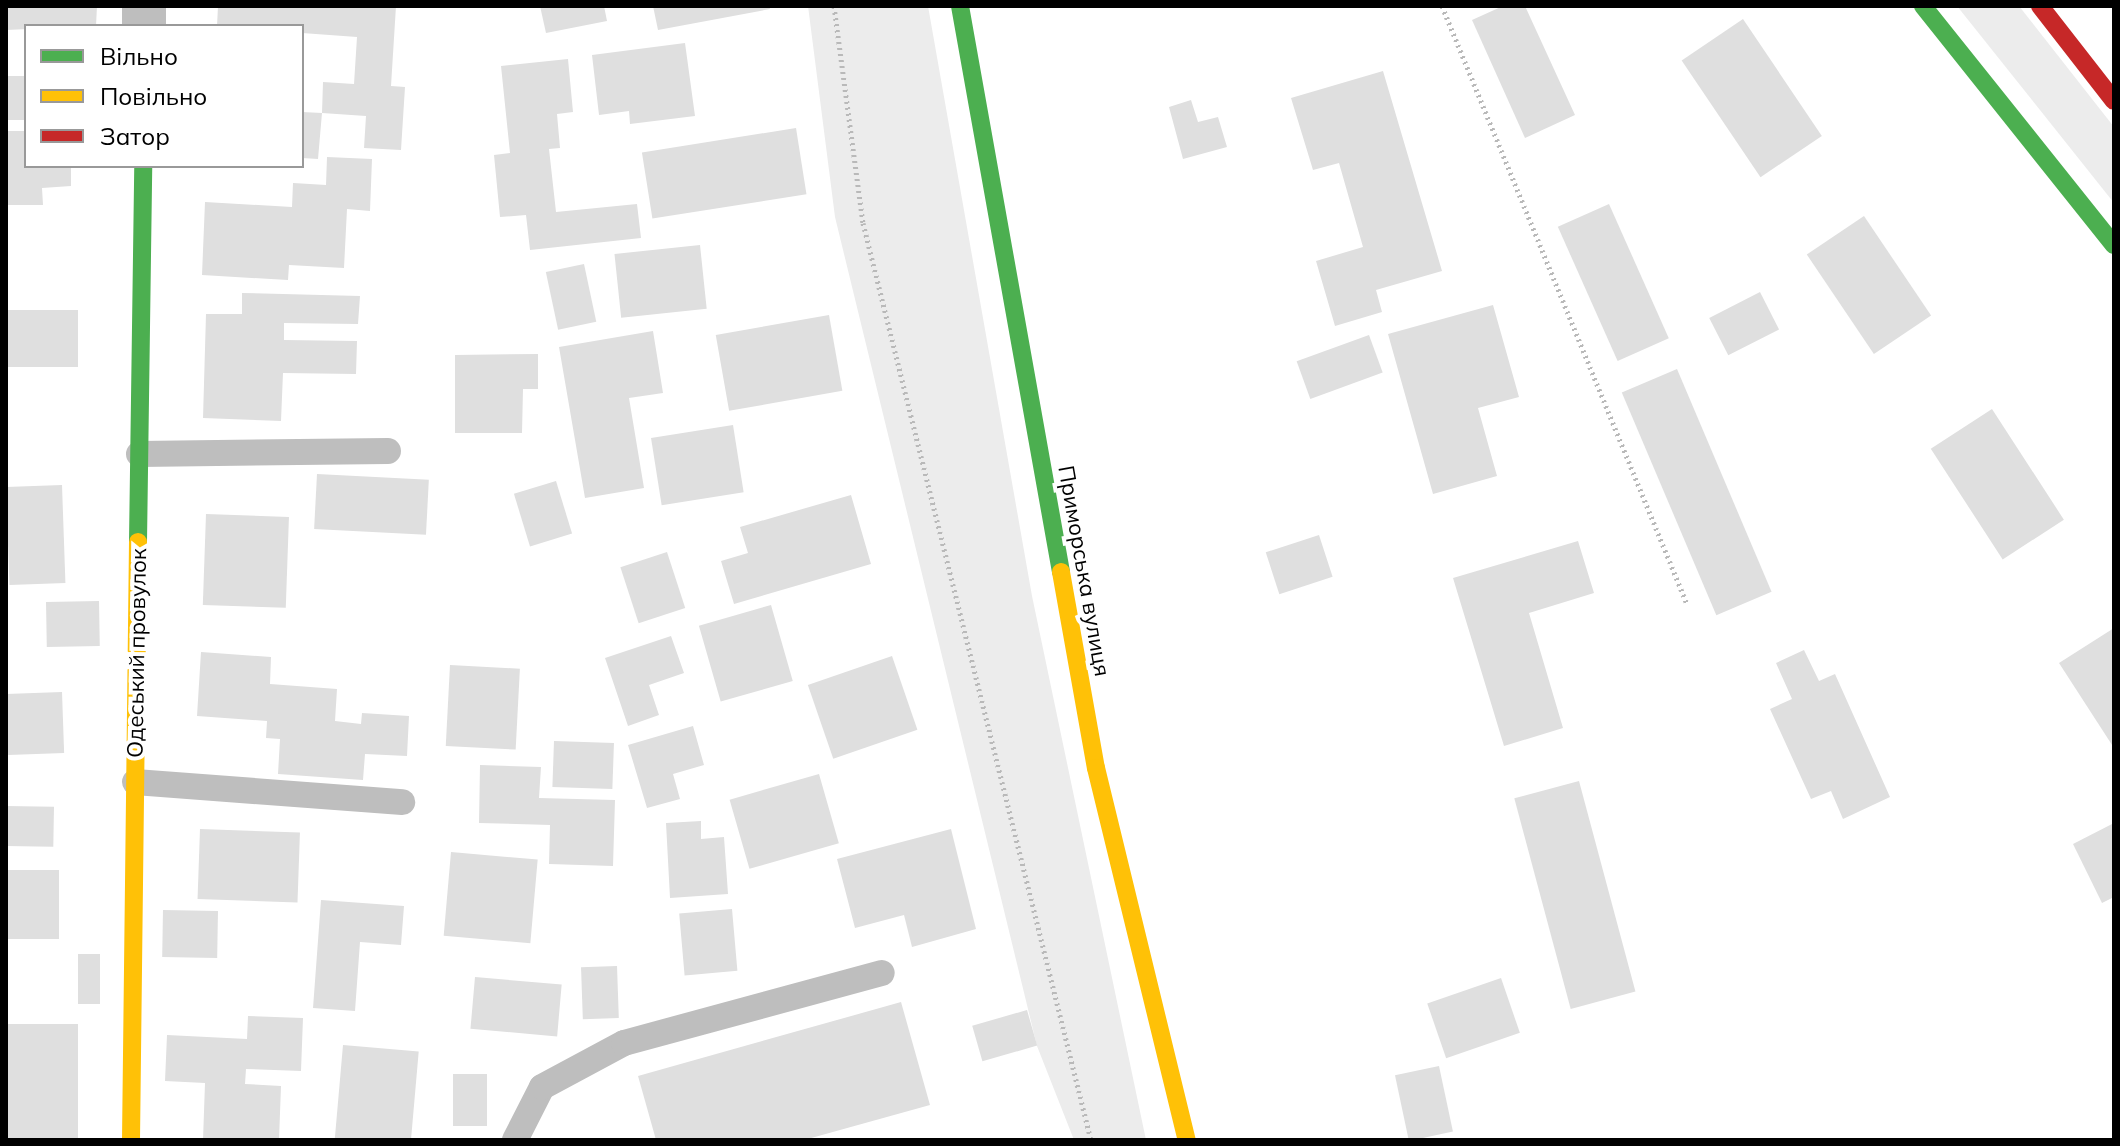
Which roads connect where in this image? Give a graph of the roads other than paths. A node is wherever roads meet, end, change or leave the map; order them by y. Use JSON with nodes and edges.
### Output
{"nodes":[{"id":1,"x":960,"y":6,"type":"edge"},
{"id":2,"x":1923,"y":6,"type":"edge"},
{"id":3,"x":2040,"y":6,"type":"edge"},
{"id":4,"x":2114,"y":101,"type":"edge"},
{"id":5,"x":143,"y":168,"type":"edge"},
{"id":6,"x":2114,"y":245,"type":"edge"},
{"id":7,"x":388,"y":451,"type":"dead end"},
{"id":8,"x":139,"y":454,"type":"junction"},
{"id":9,"x":135,"y":782,"type":"junction"},
{"id":10,"x":402,"y":802,"type":"dead end"},
{"id":11,"x":882,"y":973,"type":"dead end"},
{"id":12,"x":131,"y":1140,"type":"edge"},
{"id":13,"x":515,"y":1140,"type":"edge"},
{"id":14,"x":1187,"y":1140,"type":"edge"}],
"edges":[{"from":1,"to":14,"type":"street","name":"Приморська вулиця"},
{"from":2,"to":6,"type":"street"},
{"from":3,"to":4,"type":"street"},
{"from":5,"to":8,"type":"street","name":"Одеський провулок"},
{"from":7,"to":8,"type":"lane"},
{"from":8,"to":9,"type":"street","name":"Одеський провулок"},
{"from":9,"to":10,"type":"lane"},
{"from":9,"to":12,"type":"street","name":"Одеський провулок"},
{"from":11,"to":13,"type":"lane"}]}
